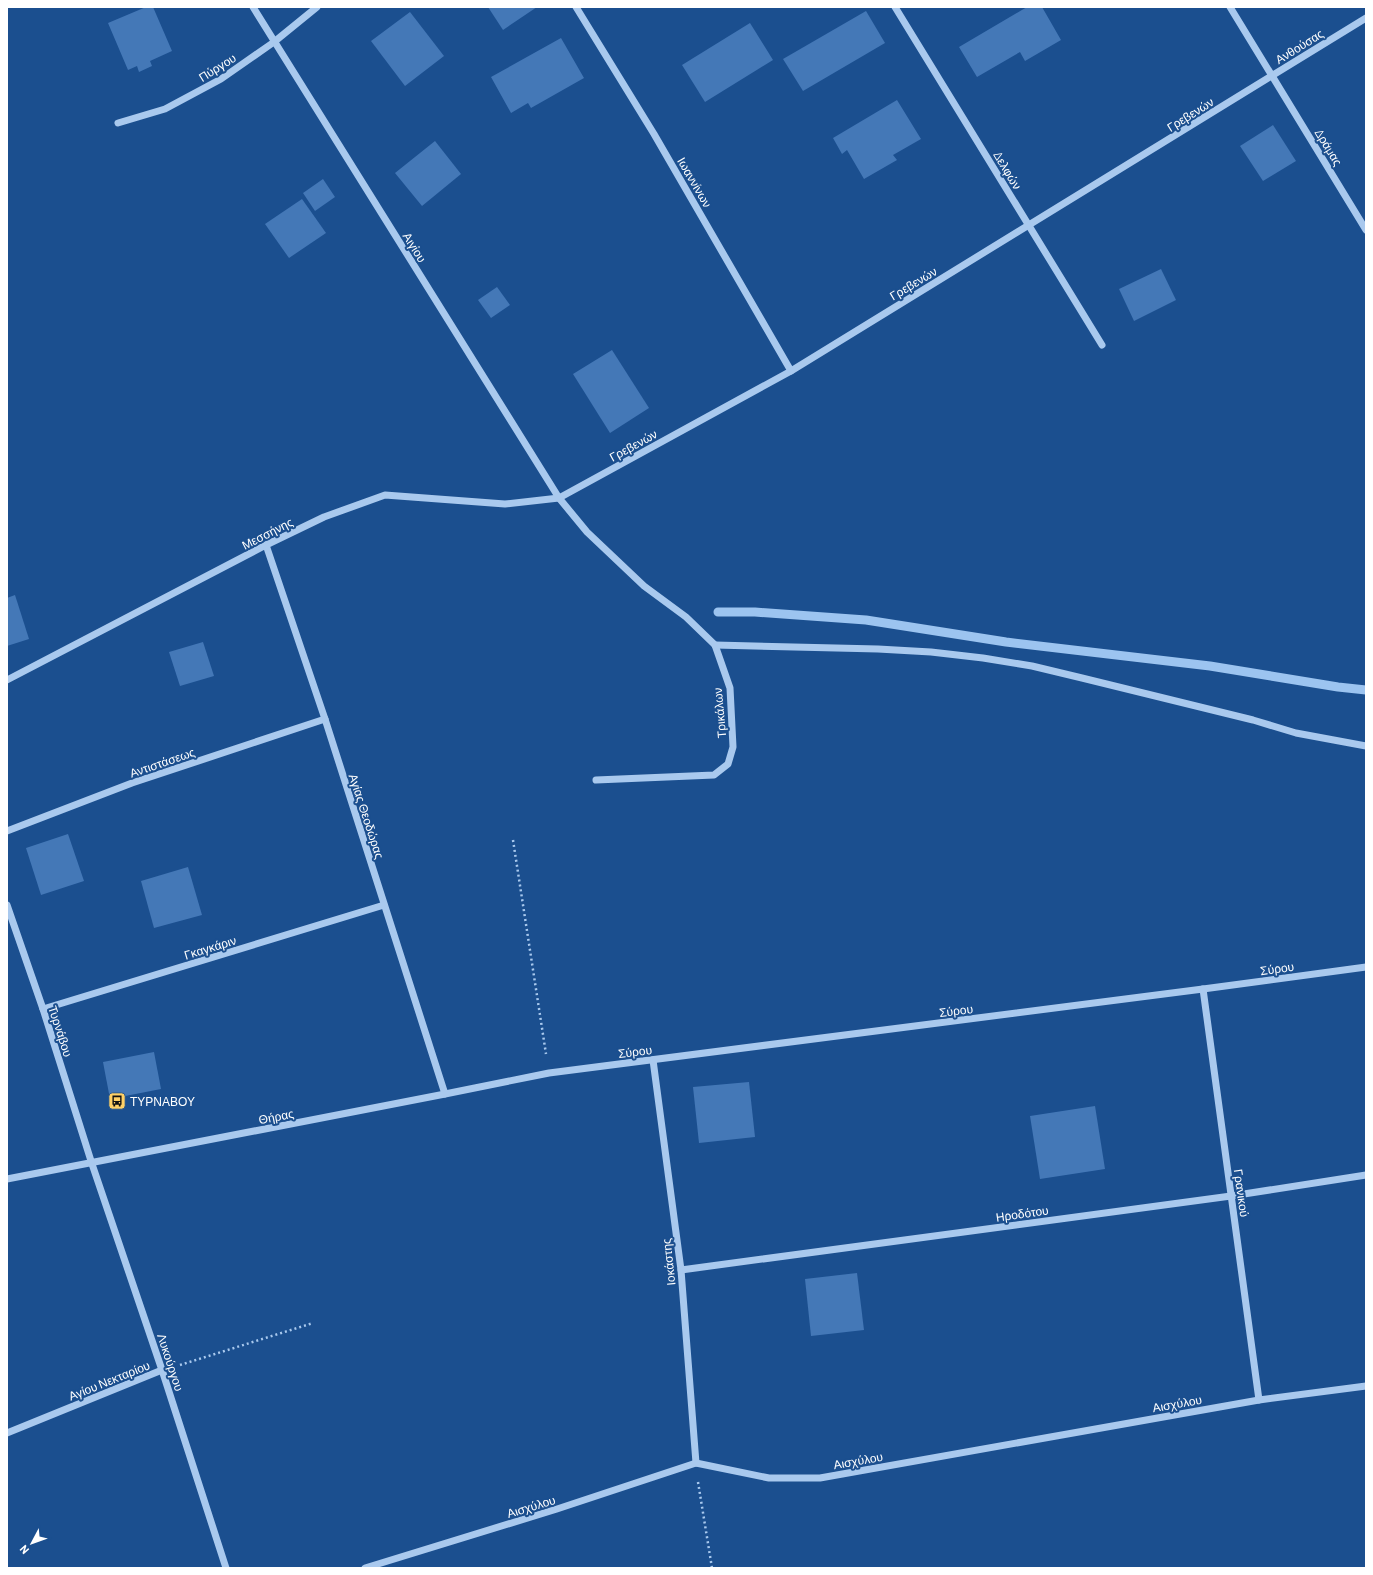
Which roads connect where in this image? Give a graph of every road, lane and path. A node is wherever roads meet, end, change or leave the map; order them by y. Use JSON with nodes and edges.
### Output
{"nodes":[{"id":1,"x":252,"y":7,"type":"edge"},
{"id":2,"x":317,"y":7,"type":"edge"},
{"id":3,"x":576,"y":7,"type":"edge"},
{"id":4,"x":895,"y":7,"type":"edge"},
{"id":5,"x":1230,"y":7,"type":"edge"},
{"id":6,"x":1366,"y":18,"type":"edge"},
{"id":7,"x":274,"y":42,"type":"junction"},
{"id":8,"x":1272,"y":76,"type":"junction"},
{"id":9,"x":118,"y":123,"type":"dead end"},
{"id":10,"x":1029,"y":226,"type":"junction"},
{"id":11,"x":1366,"y":230,"type":"edge"},
{"id":12,"x":1102,"y":345,"type":"dead end"},
{"id":13,"x":791,"y":371,"type":"junction"},
{"id":14,"x":559,"y":498,"type":"junction"},
{"id":15,"x":266,"y":545,"type":"junction"},
{"id":16,"x":715,"y":645,"type":"junction"},
{"id":17,"x":7,"y":680,"type":"edge"},
{"id":18,"x":325,"y":719,"type":"junction"},
{"id":19,"x":1366,"y":746,"type":"edge"},
{"id":20,"x":596,"y":780,"type":"dead end"},
{"id":21,"x":7,"y":831,"type":"edge"},
{"id":22,"x":512,"y":840,"type":"dead end"},
{"id":23,"x":7,"y":905,"type":"edge"},
{"id":24,"x":384,"y":905,"type":"junction"},
{"id":25,"x":1366,"y":967,"type":"edge"},
{"id":26,"x":1203,"y":989,"type":"junction"},
{"id":27,"x":43,"y":1009,"type":"junction"},
{"id":28,"x":653,"y":1060,"type":"junction"},
{"id":29,"x":549,"y":1073,"type":"junction"},
{"id":30,"x":445,"y":1094,"type":"junction"},
{"id":31,"x":92,"y":1164,"type":"junction"},
{"id":32,"x":1366,"y":1175,"type":"edge"},
{"id":33,"x":7,"y":1179,"type":"edge"},
{"id":34,"x":1231,"y":1196,"type":"junction"},
{"id":35,"x":681,"y":1270,"type":"junction"},
{"id":36,"x":314,"y":1323,"type":"dead end"},
{"id":37,"x":162,"y":1370,"type":"junction"},
{"id":38,"x":1366,"y":1386,"type":"edge"},
{"id":39,"x":1259,"y":1400,"type":"junction"},
{"id":40,"x":7,"y":1433,"type":"edge"},
{"id":41,"x":696,"y":1464,"type":"junction"},
{"id":42,"x":226,"y":1568,"type":"edge"},
{"id":43,"x":365,"y":1568,"type":"edge"},
{"id":44,"x":712,"y":1568,"type":"edge"}],
"edges":[{"from":1,"to":7,"type":"street","name":"Αιγίου"},
{"from":2,"to":7,"type":"street","name":"Πύργου"},
{"from":3,"to":13,"type":"street","name":"Ιωαννίνων"},
{"from":4,"to":10,"type":"street","name":"Δελφών"},
{"from":5,"to":8,"type":"street","name":"Ανθούσας"},
{"from":6,"to":8,"type":"street","name":"Ανθούσας"},
{"from":7,"to":9,"type":"street","name":"Πύργου"},
{"from":7,"to":14,"type":"street","name":"Αιγίου"},
{"from":8,"to":10,"type":"street","name":"Γρεβενών"},
{"from":8,"to":11,"type":"street","name":"Δράμας"},
{"from":10,"to":12,"type":"street","name":"Δελφών"},
{"from":10,"to":13,"type":"street","name":"Γρεβενών"},
{"from":13,"to":14,"type":"street","name":"Γρεβενών"},
{"from":14,"to":15,"type":"street","name":"Μεσσήνης"},
{"from":14,"to":16,"type":"street","name":"Τρικάλων"},
{"from":15,"to":17,"type":"street","name":"Μεσσήνης"},
{"from":15,"to":18,"type":"street","name":"Αγίας Θεοδώρας"},
{"from":16,"to":19,"type":"street"},
{"from":16,"to":20,"type":"street","name":"Τρικάλων"},
{"from":18,"to":21,"type":"street","name":"Αντιστάσεως"},
{"from":18,"to":24,"type":"street","name":"Αγίας Θεοδώρας"},
{"from":22,"to":29,"type":"path"},
{"from":23,"to":27,"type":"street","name":"Τυρνάβου"},
{"from":24,"to":27,"type":"street","name":"Γκαγκάριν"},
{"from":24,"to":30,"type":"street","name":"Αγίας Θεοδώρας"},
{"from":25,"to":26,"type":"street","name":"Σύρου"},
{"from":26,"to":28,"type":"street","name":"Σύρου"},
{"from":26,"to":34,"type":"street","name":"Γρανικού"},
{"from":27,"to":31,"type":"street","name":"Τυρνάβου"},
{"from":28,"to":29,"type":"street","name":"Σύρου"},
{"from":28,"to":35,"type":"street","name":"Ιοκάστης"},
{"from":29,"to":30,"type":"street","name":"Θήρας"},
{"from":30,"to":31,"type":"street","name":"Θήρας"},
{"from":31,"to":33,"type":"street","name":"Θήρας"},
{"from":31,"to":37,"type":"street","name":"Λυκούργου"},
{"from":32,"to":34,"type":"street","name":"Ηροδότου"},
{"from":34,"to":35,"type":"street","name":"Ηροδότου"},
{"from":34,"to":39,"type":"street","name":"Γρανικού"},
{"from":35,"to":41,"type":"street","name":"Ιοκάστης"},
{"from":36,"to":37,"type":"path","name":"Αγίου Νεκταρίου"},
{"from":37,"to":40,"type":"street","name":"Αγίου Νεκταρίου"},
{"from":37,"to":42,"type":"street","name":"Λυκούργου"},
{"from":38,"to":39,"type":"street","name":"Αισχύλου"},
{"from":39,"to":41,"type":"street","name":"Αισχύλου"},
{"from":41,"to":43,"type":"street","name":"Αισχύλου"},
{"from":41,"to":44,"type":"path"}]}
